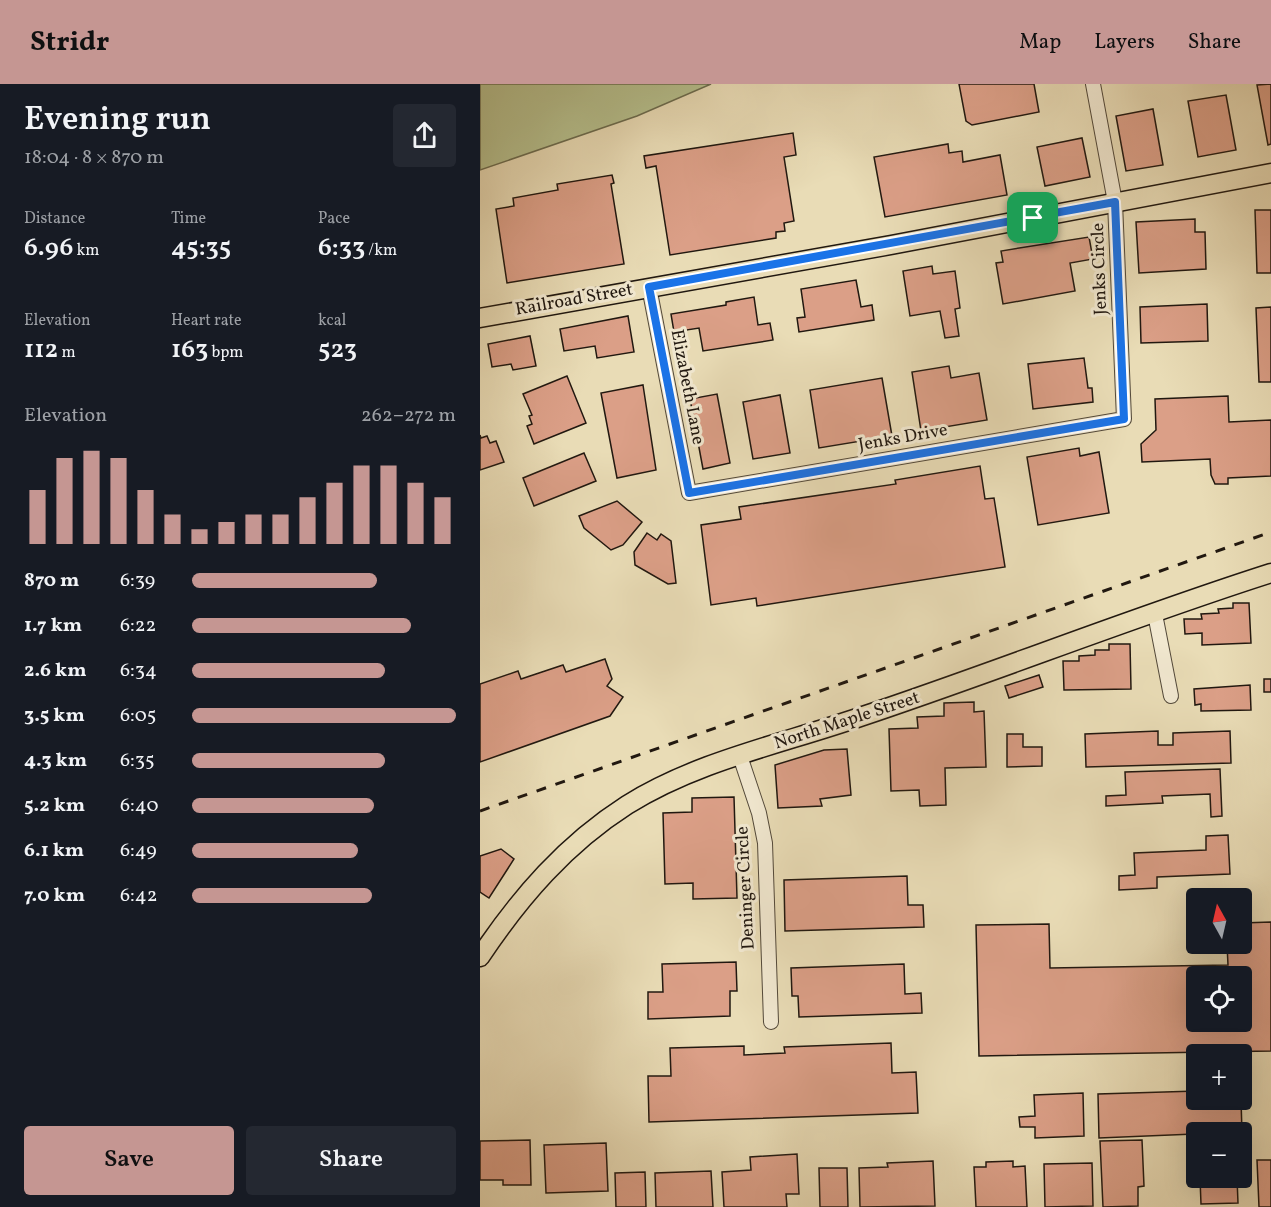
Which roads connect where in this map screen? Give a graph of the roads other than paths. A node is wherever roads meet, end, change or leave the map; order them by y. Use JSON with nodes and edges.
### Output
{"nodes":[{"id":1,"x":1093,"y":84,"type":"edge"},
{"id":2,"x":1271,"y":173,"type":"edge"},
{"id":3,"x":1115,"y":202,"type":"junction"},
{"id":4,"x":649,"y":287,"type":"junction"},
{"id":5,"x":480,"y":318,"type":"edge"},
{"id":6,"x":1124,"y":419,"type":"joint"},
{"id":7,"x":689,"y":493,"type":"joint"},
{"id":8,"x":1271,"y":573,"type":"edge"},
{"id":9,"x":1155,"y":614,"type":"junction"},
{"id":10,"x":1171,"y":696,"type":"dead end"},
{"id":11,"x":740,"y":756,"type":"junction"},
{"id":12,"x":480,"y":957,"type":"edge"},
{"id":13,"x":771,"y":1022,"type":"dead end"}],
"edges":[{"from":1,"to":3,"type":"street","name":"Jenks Circle"},
{"from":2,"to":3,"type":"main road","name":"Railroad Street"},
{"from":3,"to":4,"type":"main road","name":"Railroad Street"},
{"from":3,"to":6,"type":"street","name":"Jenks Circle"},
{"from":4,"to":5,"type":"main road","name":"Railroad Street"},
{"from":4,"to":7,"type":"street","name":"Elizabeth Lane"},
{"from":6,"to":7,"type":"street","name":"Jenks Drive"},
{"from":8,"to":9,"type":"main road","name":"North Maple Street"},
{"from":9,"to":10,"type":"street"},
{"from":9,"to":11,"type":"main road","name":"North Maple Street"},
{"from":11,"to":12,"type":"main road","name":"North Maple Street"},
{"from":11,"to":13,"type":"street","name":"Deninger Circle"}]}
